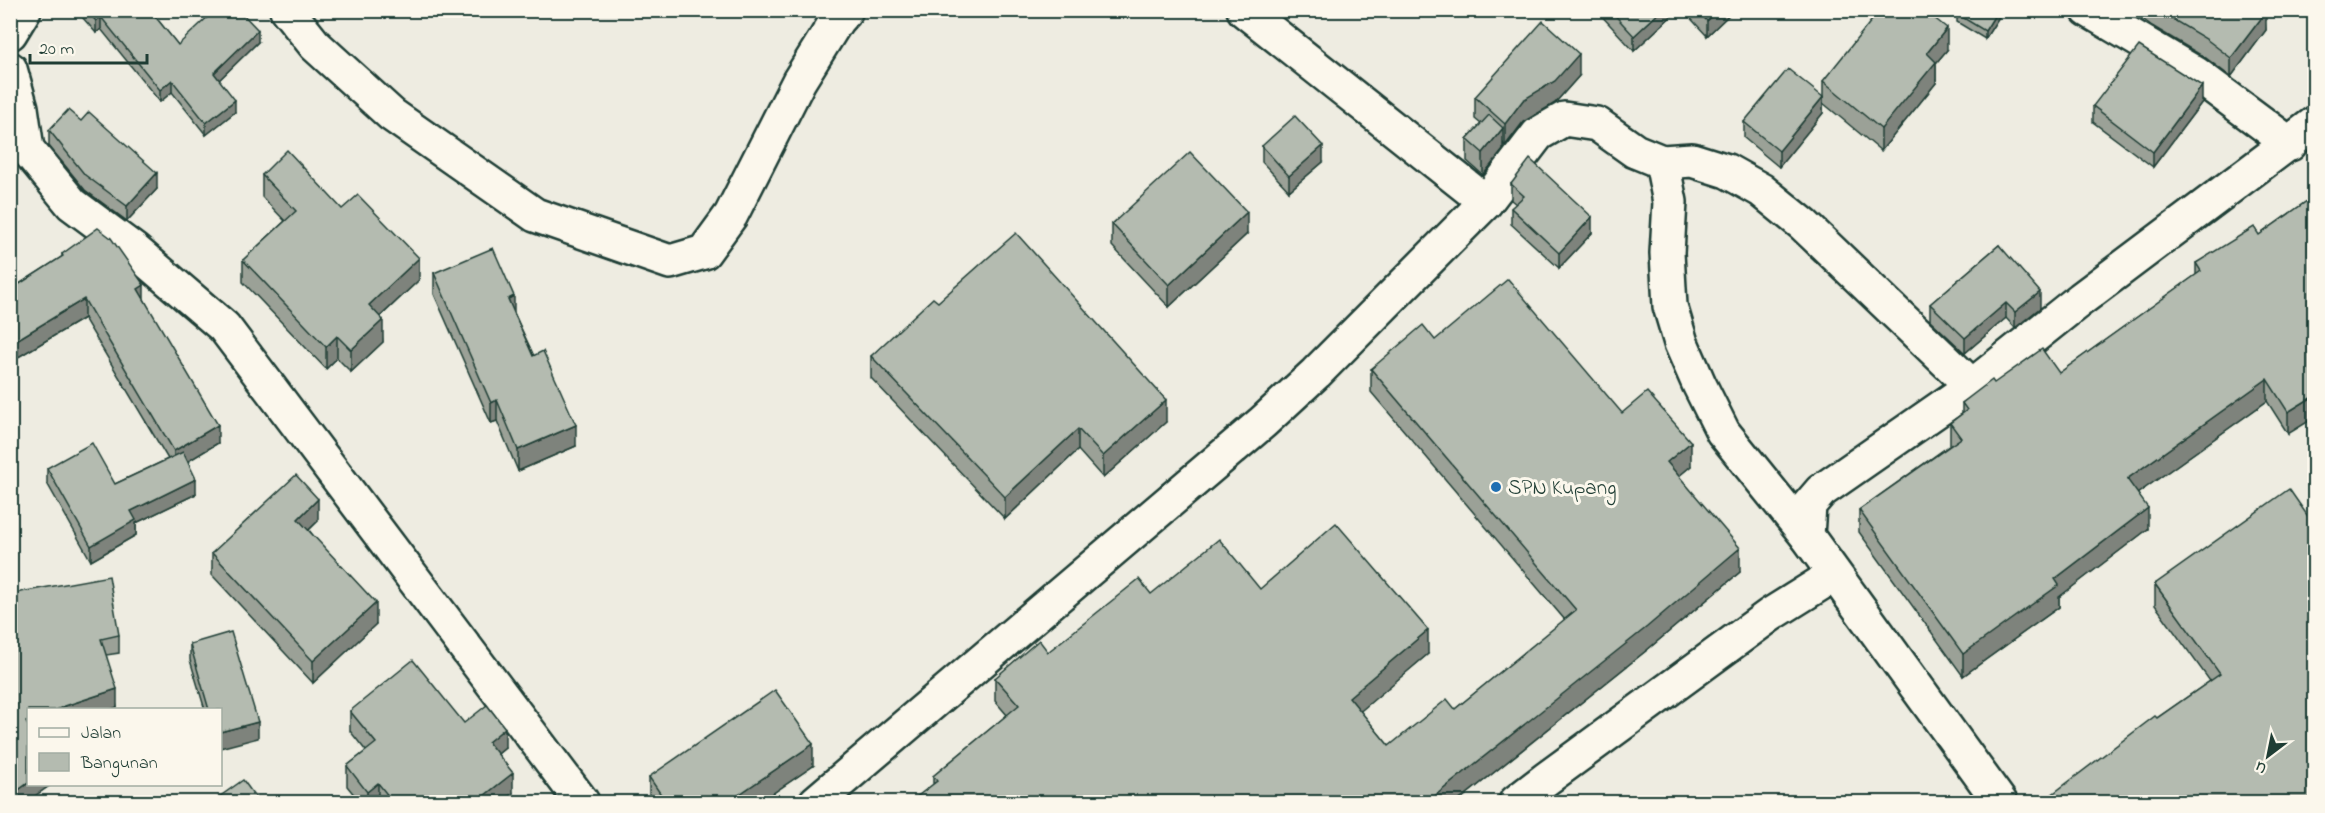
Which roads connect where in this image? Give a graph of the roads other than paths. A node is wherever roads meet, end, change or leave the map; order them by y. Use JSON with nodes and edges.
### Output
{"nodes":[{"id":1,"x":24,"y":10,"type":"edge"},
{"id":2,"x":287,"y":10,"type":"edge"},
{"id":3,"x":846,"y":10,"type":"edge"},
{"id":4,"x":1245,"y":10,"type":"edge"},
{"id":5,"x":2088,"y":10,"type":"edge"},
{"id":6,"x":10,"y":33,"type":"edge"},
{"id":7,"x":10,"y":69,"type":"edge"},
{"id":8,"x":2302,"y":134,"type":"edge"},
{"id":9,"x":1662,"y":162,"type":"junction"},
{"id":10,"x":1486,"y":202,"type":"junction"},
{"id":11,"x":1972,"y":386,"type":"junction"},
{"id":12,"x":1807,"y":536,"type":"junction"},
{"id":13,"x":1834,"y":575,"type":"junction"},
{"id":14,"x":582,"y":802,"type":"edge"},
{"id":15,"x":816,"y":802,"type":"edge"},
{"id":16,"x":1516,"y":802,"type":"edge"},
{"id":17,"x":2000,"y":802,"type":"edge"}],
"edges":[{"from":1,"to":6,"type":"street"},
{"from":2,"to":3,"type":"street"},
{"from":4,"to":10,"type":"street"},
{"from":5,"to":8,"type":"street"},
{"from":7,"to":14,"type":"street"},
{"from":8,"to":11,"type":"street"},
{"from":9,"to":10,"type":"street"},
{"from":9,"to":11,"type":"street"},
{"from":9,"to":12,"type":"street"},
{"from":10,"to":15,"type":"street"},
{"from":11,"to":12,"type":"street"},
{"from":12,"to":13,"type":"street"},
{"from":13,"to":16,"type":"street"},
{"from":13,"to":17,"type":"street"}]}
